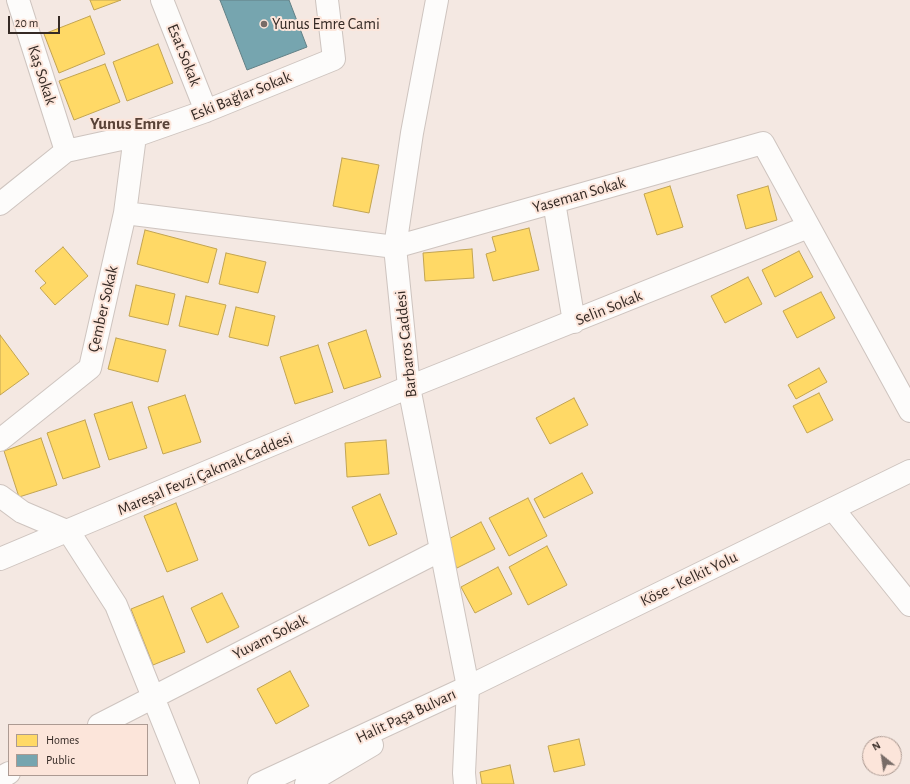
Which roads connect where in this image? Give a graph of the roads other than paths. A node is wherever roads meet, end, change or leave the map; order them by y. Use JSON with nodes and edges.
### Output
{"nodes":[{"id":1,"x":18,"y":0,"type":"edge"},
{"id":2,"x":162,"y":0,"type":"edge"},
{"id":3,"x":327,"y":0,"type":"edge"},
{"id":4,"x":436,"y":0,"type":"edge"},
{"id":5,"x":206,"y":111,"type":"junction"},
{"id":6,"x":135,"y":136,"type":"junction"},
{"id":7,"x":66,"y":150,"type":"junction"},
{"id":8,"x":554,"y":202,"type":"junction"},
{"id":9,"x":0,"y":204,"type":"edge"},
{"id":10,"x":125,"y":213,"type":"junction"},
{"id":11,"x":808,"y":227,"type":"junction"},
{"id":12,"x":395,"y":247,"type":"junction"},
{"id":13,"x":574,"y":322,"type":"junction"},
{"id":14,"x":409,"y":388,"type":"junction"},
{"id":15,"x":910,"y":411,"type":"edge"},
{"id":16,"x":0,"y":440,"type":"edge"},
{"id":17,"x":910,"y":471,"type":"edge"},
{"id":18,"x":0,"y":496,"type":"edge"},
{"id":19,"x":832,"y":509,"type":"junction"},
{"id":20,"x":69,"y":532,"type":"junction"},
{"id":21,"x":441,"y":550,"type":"junction"},
{"id":22,"x":0,"y":559,"type":"edge"},
{"id":23,"x":910,"y":605,"type":"edge"},
{"id":24,"x":468,"y":687,"type":"junction"},
{"id":25,"x":153,"y":696,"type":"junction"},
{"id":26,"x":101,"y":724,"type":"edge"},
{"id":27,"x":188,"y":784,"type":"edge"},
{"id":28,"x":259,"y":784,"type":"edge"},
{"id":29,"x":306,"y":784,"type":"edge"},
{"id":30,"x":465,"y":784,"type":"edge"}],
"edges":[{"from":1,"to":7,"type":"main road","name":"Kaş Sokak"},
{"from":2,"to":5,"type":"main road","name":"Esat Sokak"},
{"from":3,"to":5,"type":"main road","name":"Eski Bağlar Sokak"},
{"from":4,"to":12,"type":"main road","name":"Barbaros Caddesi"},
{"from":5,"to":6,"type":"main road","name":"Eski Bağlar Sokak"},
{"from":6,"to":7,"type":"main road","name":"Eski Bağlar Sokak"},
{"from":6,"to":10,"type":"main road","name":"Çember Sokak"},
{"from":7,"to":9,"type":"main road","name":"Eski Bağlar Sokak"},
{"from":8,"to":11,"type":"main road","name":"Yaseman Sokak"},
{"from":8,"to":12,"type":"main road","name":"Yaseman Sokak"},
{"from":8,"to":13,"type":"main road"},
{"from":10,"to":12,"type":"main road"},
{"from":10,"to":16,"type":"main road","name":"Çember Sokak"},
{"from":11,"to":13,"type":"main road","name":"Selin Sokak"},
{"from":11,"to":15,"type":"main road"},
{"from":12,"to":14,"type":"main road","name":"Barbaros Caddesi"},
{"from":13,"to":14,"type":"main road","name":"Selin Sokak"},
{"from":14,"to":20,"type":"main road","name":"Mareşal Fevzi Çakmak Caddesi"},
{"from":14,"to":21,"type":"main road","name":"Barbaros Caddesi"},
{"from":17,"to":19,"type":"main road","name":"Köse - Kelkit Yolu"},
{"from":18,"to":20,"type":"main road"},
{"from":19,"to":23,"type":"main road"},
{"from":19,"to":24,"type":"main road","name":"Köse - Kelkit Yolu"},
{"from":20,"to":22,"type":"main road","name":"Mareşal Fevzi Çakmak Caddesi"},
{"from":20,"to":25,"type":"main road"},
{"from":21,"to":24,"type":"main road","name":"Barbaros Caddesi"},
{"from":21,"to":25,"type":"main road","name":"Yuvam Sokak"},
{"from":24,"to":28,"type":"main road","name":"Halit Paşa Bulvarı"},
{"from":24,"to":29,"type":"main road","name":"Halit Paşa Bulvarı"},
{"from":24,"to":30,"type":"main road","name":"Barbaros Caddesi"},
{"from":25,"to":26,"type":"main road","name":"Yuvam Sokak"},
{"from":25,"to":27,"type":"main road"}]}
